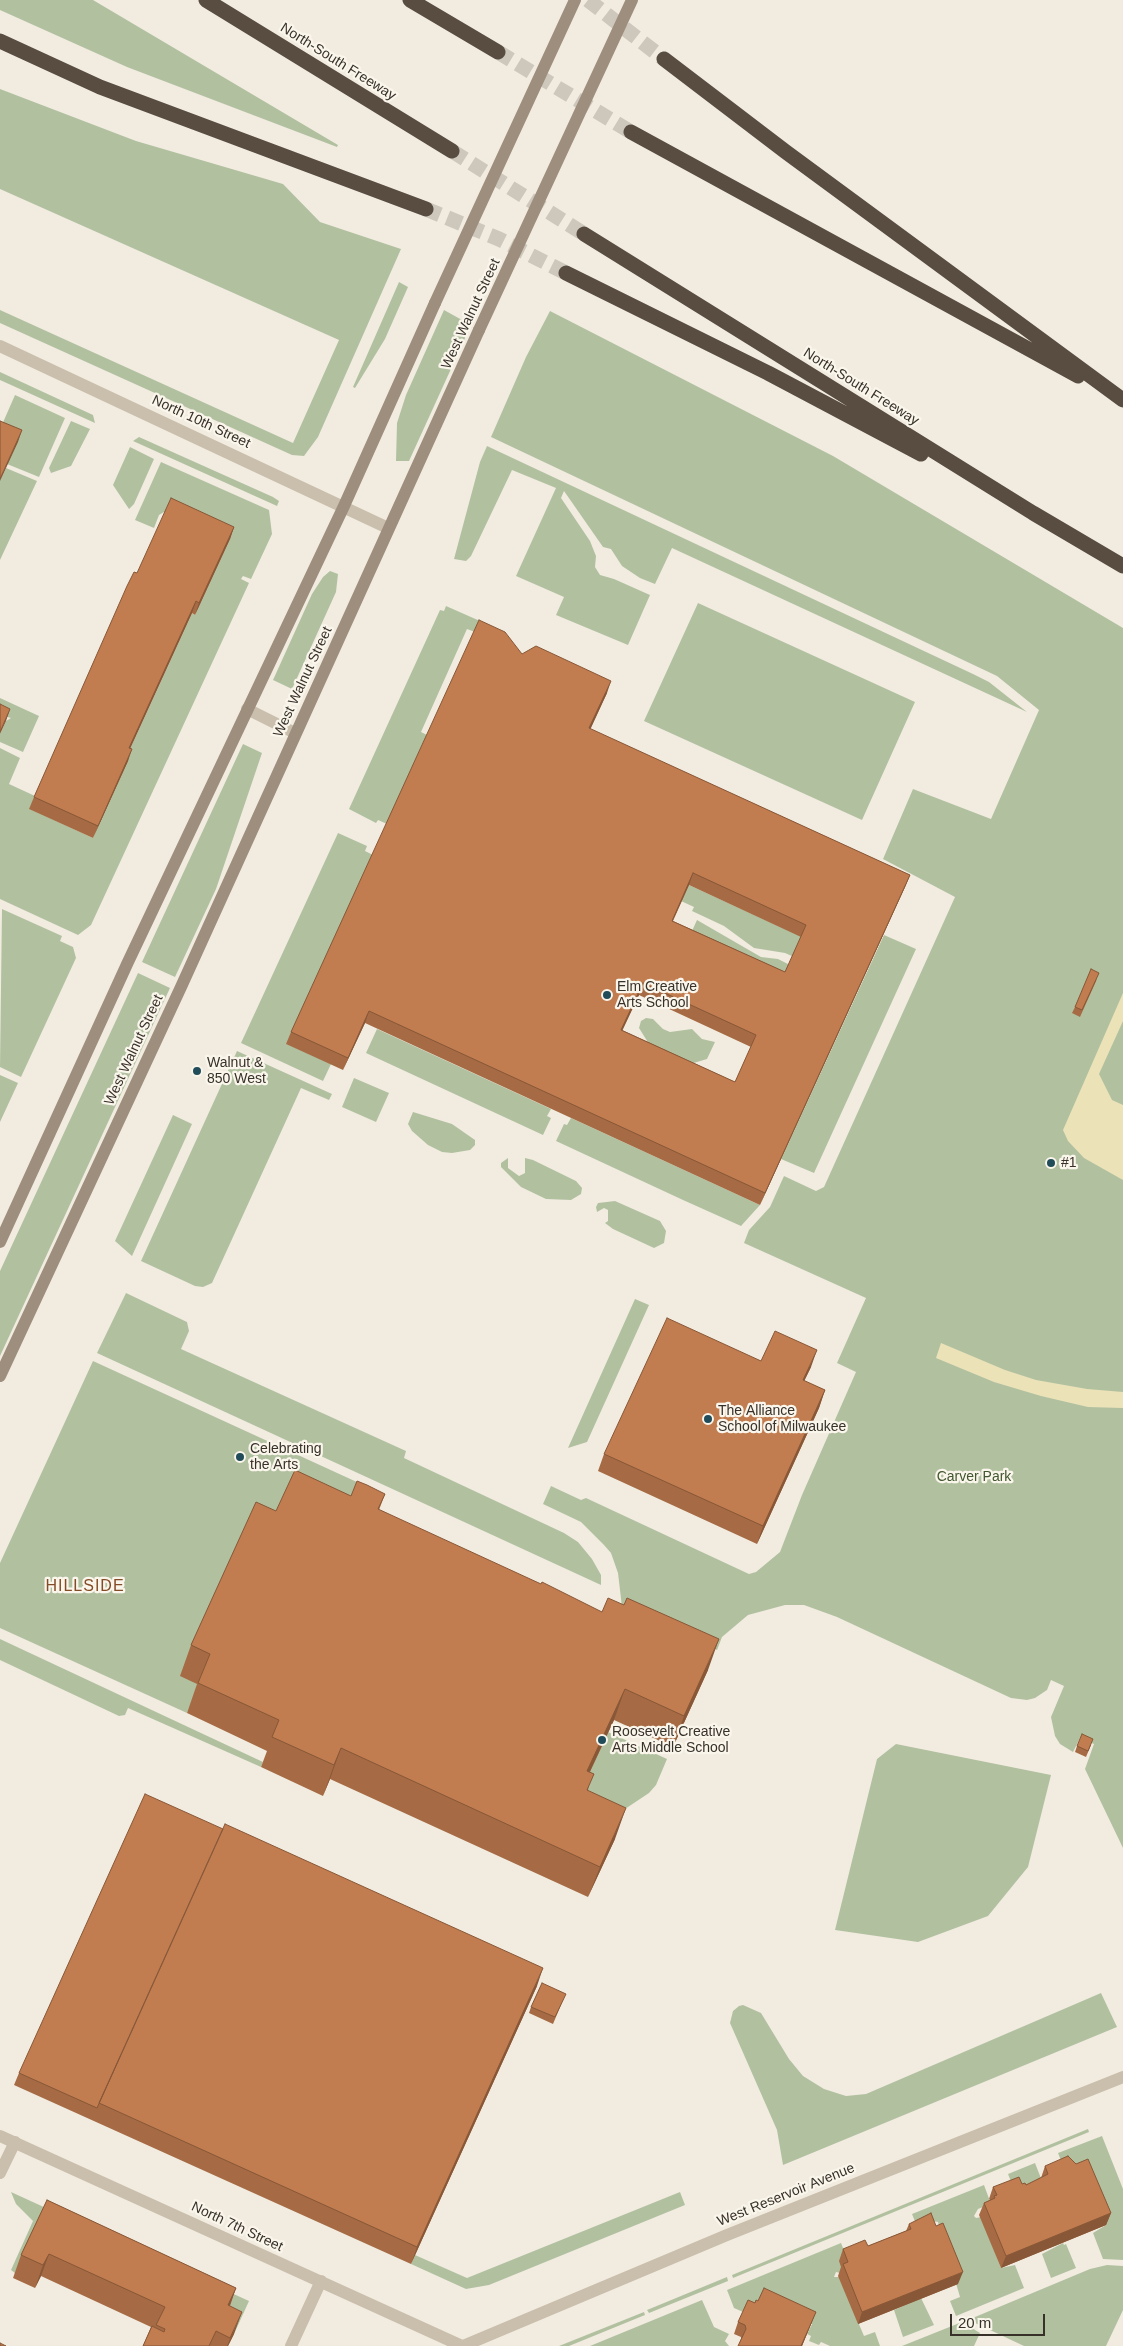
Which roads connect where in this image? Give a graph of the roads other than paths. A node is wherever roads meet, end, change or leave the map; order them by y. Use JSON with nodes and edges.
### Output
{"nodes":[{"id":1,"x":206,"y":0,"type":"edge"},
{"id":2,"x":410,"y":0,"type":"edge"},
{"id":3,"x":575,"y":0,"type":"edge"},
{"id":4,"x":632,"y":0,"type":"edge"},
{"id":5,"x":0,"y":41,"type":"edge"},
{"id":6,"x":498,"y":52,"type":"tunnel mouth"},
{"id":7,"x":664,"y":59,"type":"tunnel mouth"},
{"id":8,"x":631,"y":132,"type":"tunnel mouth"},
{"id":9,"x":452,"y":152,"type":"tunnel mouth"},
{"id":10,"x":426,"y":209,"type":"tunnel mouth"},
{"id":11,"x":584,"y":234,"type":"tunnel mouth"},
{"id":12,"x":566,"y":273,"type":"tunnel mouth"},
{"id":13,"x":0,"y":346,"type":"edge"},
{"id":14,"x":1123,"y":401,"type":"edge"},
{"id":15,"x":344,"y":506,"type":"junction"},
{"id":16,"x":1033,"y":513,"type":"junction"},
{"id":17,"x":388,"y":528,"type":"junction"},
{"id":18,"x":1123,"y":566,"type":"edge"},
{"id":19,"x":247,"y":709,"type":"junction"},
{"id":20,"x":296,"y":733,"type":"junction"},
{"id":21,"x":0,"y":1242,"type":"edge"},
{"id":22,"x":0,"y":1376,"type":"edge"},
{"id":23,"x":1123,"y":2077,"type":"edge"},
{"id":24,"x":0,"y":2136,"type":"edge"},
{"id":25,"x":15,"y":2142,"type":"junction"},
{"id":26,"x":0,"y":2174,"type":"edge"},
{"id":27,"x":321,"y":2282,"type":"junction"},
{"id":28,"x":291,"y":2346,"type":"edge"},
{"id":29,"x":462,"y":2346,"type":"edge"}],
"edges":[{"from":1,"to":9,"type":"highway","name":"North-South Freeway"},
{"from":2,"to":6,"type":"highway"},
{"from":3,"to":15,"type":"main road","bridge":true},
{"from":4,"to":17,"type":"main road","name":"West Walnut Street","bridge":true},
{"from":5,"to":10,"type":"highway"},
{"from":7,"to":14,"type":"highway"},
{"from":8,"to":14,"type":"highway"},
{"from":11,"to":16,"type":"highway","name":"North-South Freeway"},
{"from":12,"to":16,"type":"highway"},
{"from":13,"to":15,"type":"street","name":"North 10th Street"},
{"from":15,"to":17,"type":"street","name":"North 10th Street"},
{"from":15,"to":19,"type":"main road"},
{"from":16,"to":18,"type":"highway","name":"North-South Freeway"},
{"from":17,"to":20,"type":"main road","name":"West Walnut Street"},
{"from":19,"to":20,"type":"street"},
{"from":19,"to":21,"type":"main road"},
{"from":20,"to":22,"type":"main road","name":"West Walnut Street"},
{"from":23,"to":29,"type":"street","name":"West Reservoir Avenue"},
{"from":24,"to":25,"type":"street","name":"North 7th Street"},
{"from":25,"to":26,"type":"street"},
{"from":25,"to":27,"type":"street","name":"North 7th Street"},
{"from":27,"to":28,"type":"street"},
{"from":27,"to":29,"type":"street","name":"North 7th Street"}]}
